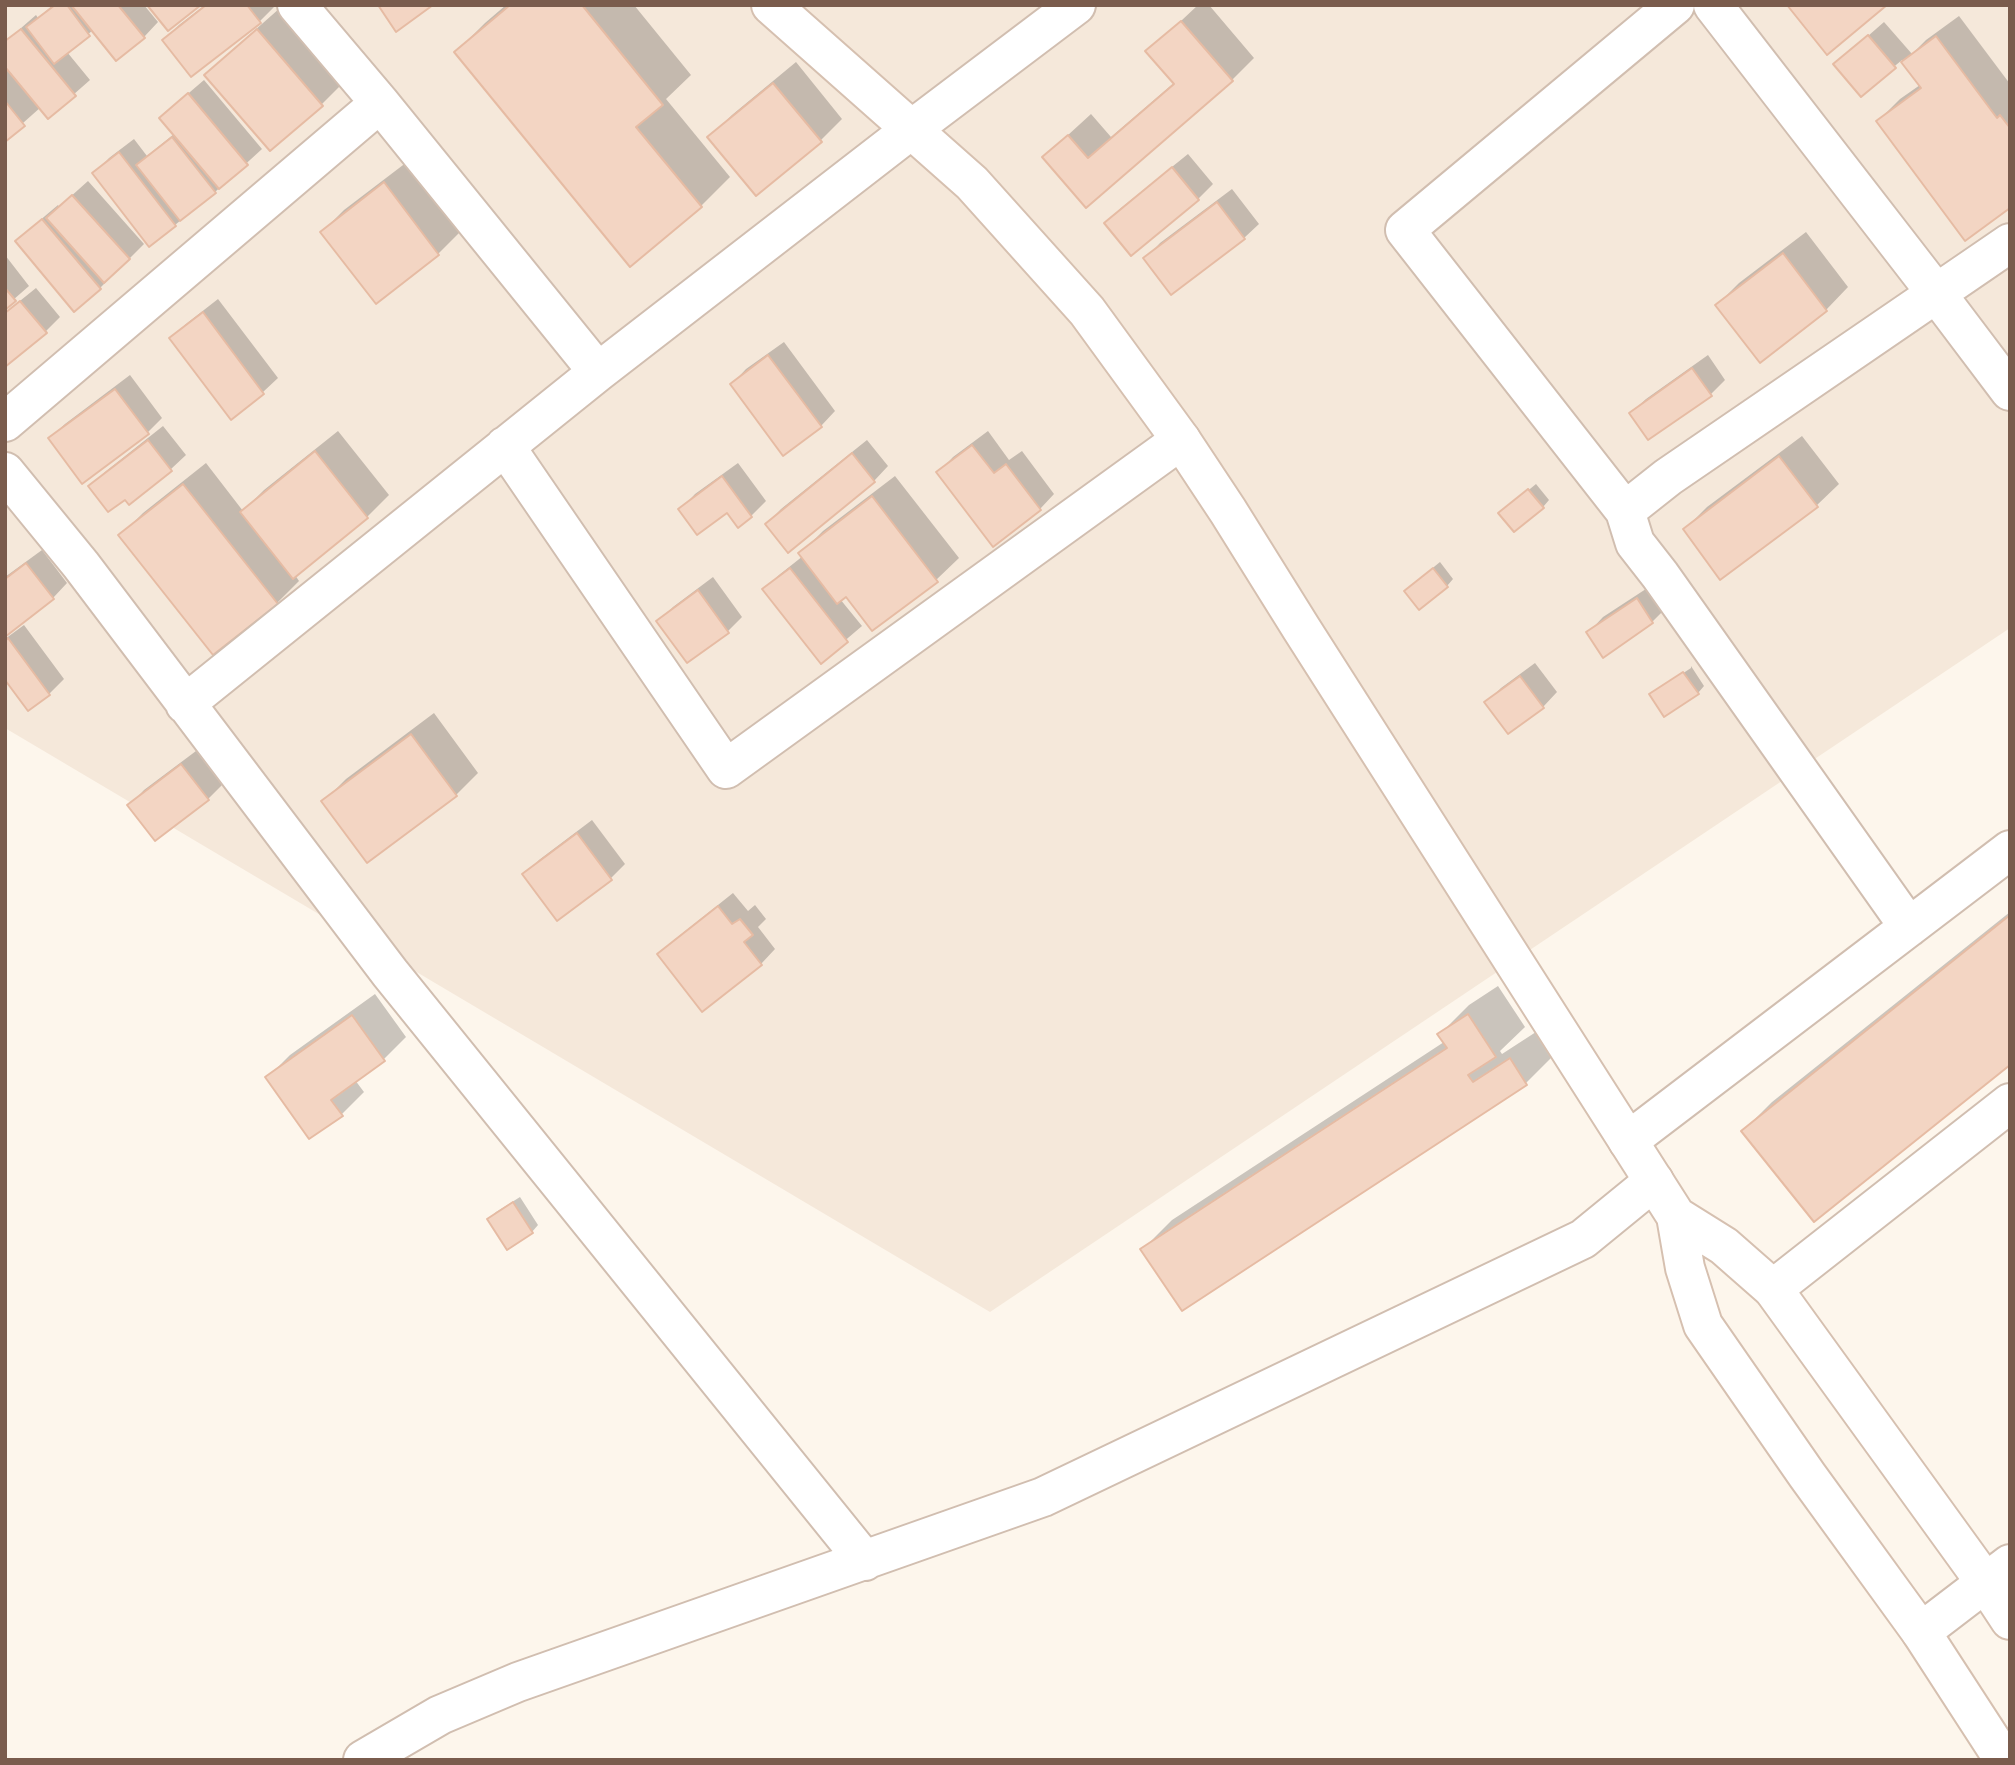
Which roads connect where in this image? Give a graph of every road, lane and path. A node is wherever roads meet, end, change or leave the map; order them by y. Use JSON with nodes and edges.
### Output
{"nodes":[{"id":1,"x":297,"y":5,"type":"edge"},
{"id":2,"x":771,"y":5,"type":"edge"},
{"id":3,"x":1076,"y":5,"type":"edge"},
{"id":4,"x":1675,"y":5,"type":"edge"},
{"id":5,"x":1713,"y":5,"type":"edge"},
{"id":6,"x":380,"y":103,"type":"junction"},
{"id":7,"x":912,"y":129,"type":"junction"},
{"id":8,"x":2010,"y":243,"type":"edge"},
{"id":9,"x":1936,"y":293,"type":"junction"},
{"id":10,"x":598,"y":372,"type":"junction"},
{"id":11,"x":2010,"y":391,"type":"edge"},
{"id":12,"x":5,"y":422,"type":"edge"},
{"id":13,"x":1181,"y":440,"type":"junction"},
{"id":14,"x":505,"y":446,"type":"junction"},
{"id":15,"x":5,"y":472,"type":"edge"},
{"id":16,"x":1625,"y":511,"type":"junction"},
{"id":17,"x":186,"y":704,"type":"junction"},
{"id":18,"x":2010,"y":850,"type":"edge"},
{"id":19,"x":1909,"y":927,"type":"junction"},
{"id":20,"x":2010,"y":1103,"type":"edge"},
{"id":21,"x":1628,"y":1141,"type":"junction"},
{"id":22,"x":1654,"y":1181,"type":"junction"},
{"id":23,"x":1676,"y":1216,"type":"junction"},
{"id":24,"x":1773,"y":1289,"type":"junction"},
{"id":25,"x":865,"y":1561,"type":"junction"},
{"id":26,"x":1997,"y":1573,"type":"edge"},
{"id":27,"x":2010,"y":1620,"type":"edge"},
{"id":28,"x":1921,"y":1632,"type":"junction"},
{"id":29,"x":363,"y":1760,"type":"edge"},
{"id":30,"x":2004,"y":1760,"type":"edge"}],
"edges":[{"from":1,"to":6,"type":"street"},
{"from":2,"to":7,"type":"street"},
{"from":3,"to":7,"type":"street"},
{"from":4,"to":16,"type":"street"},
{"from":5,"to":9,"type":"street"},
{"from":6,"to":10,"type":"street"},
{"from":6,"to":12,"type":"street"},
{"from":7,"to":10,"type":"street"},
{"from":7,"to":13,"type":"street"},
{"from":8,"to":9,"type":"street"},
{"from":9,"to":11,"type":"street"},
{"from":9,"to":16,"type":"street"},
{"from":10,"to":14,"type":"street"},
{"from":13,"to":14,"type":"street"},
{"from":13,"to":21,"type":"street"},
{"from":14,"to":17,"type":"street"},
{"from":15,"to":17,"type":"street"},
{"from":16,"to":19,"type":"street"},
{"from":17,"to":25,"type":"street"},
{"from":18,"to":19,"type":"street"},
{"from":19,"to":21,"type":"street"},
{"from":20,"to":24,"type":"street"},
{"from":21,"to":22,"type":"street"},
{"from":22,"to":23,"type":"street"},
{"from":22,"to":25,"type":"street"},
{"from":23,"to":24,"type":"street"},
{"from":23,"to":28,"type":"street"},
{"from":24,"to":26,"type":"street"},
{"from":25,"to":29,"type":"street"},
{"from":26,"to":27,"type":"street"},
{"from":26,"to":28,"type":"street"},
{"from":28,"to":30,"type":"street"}]}
